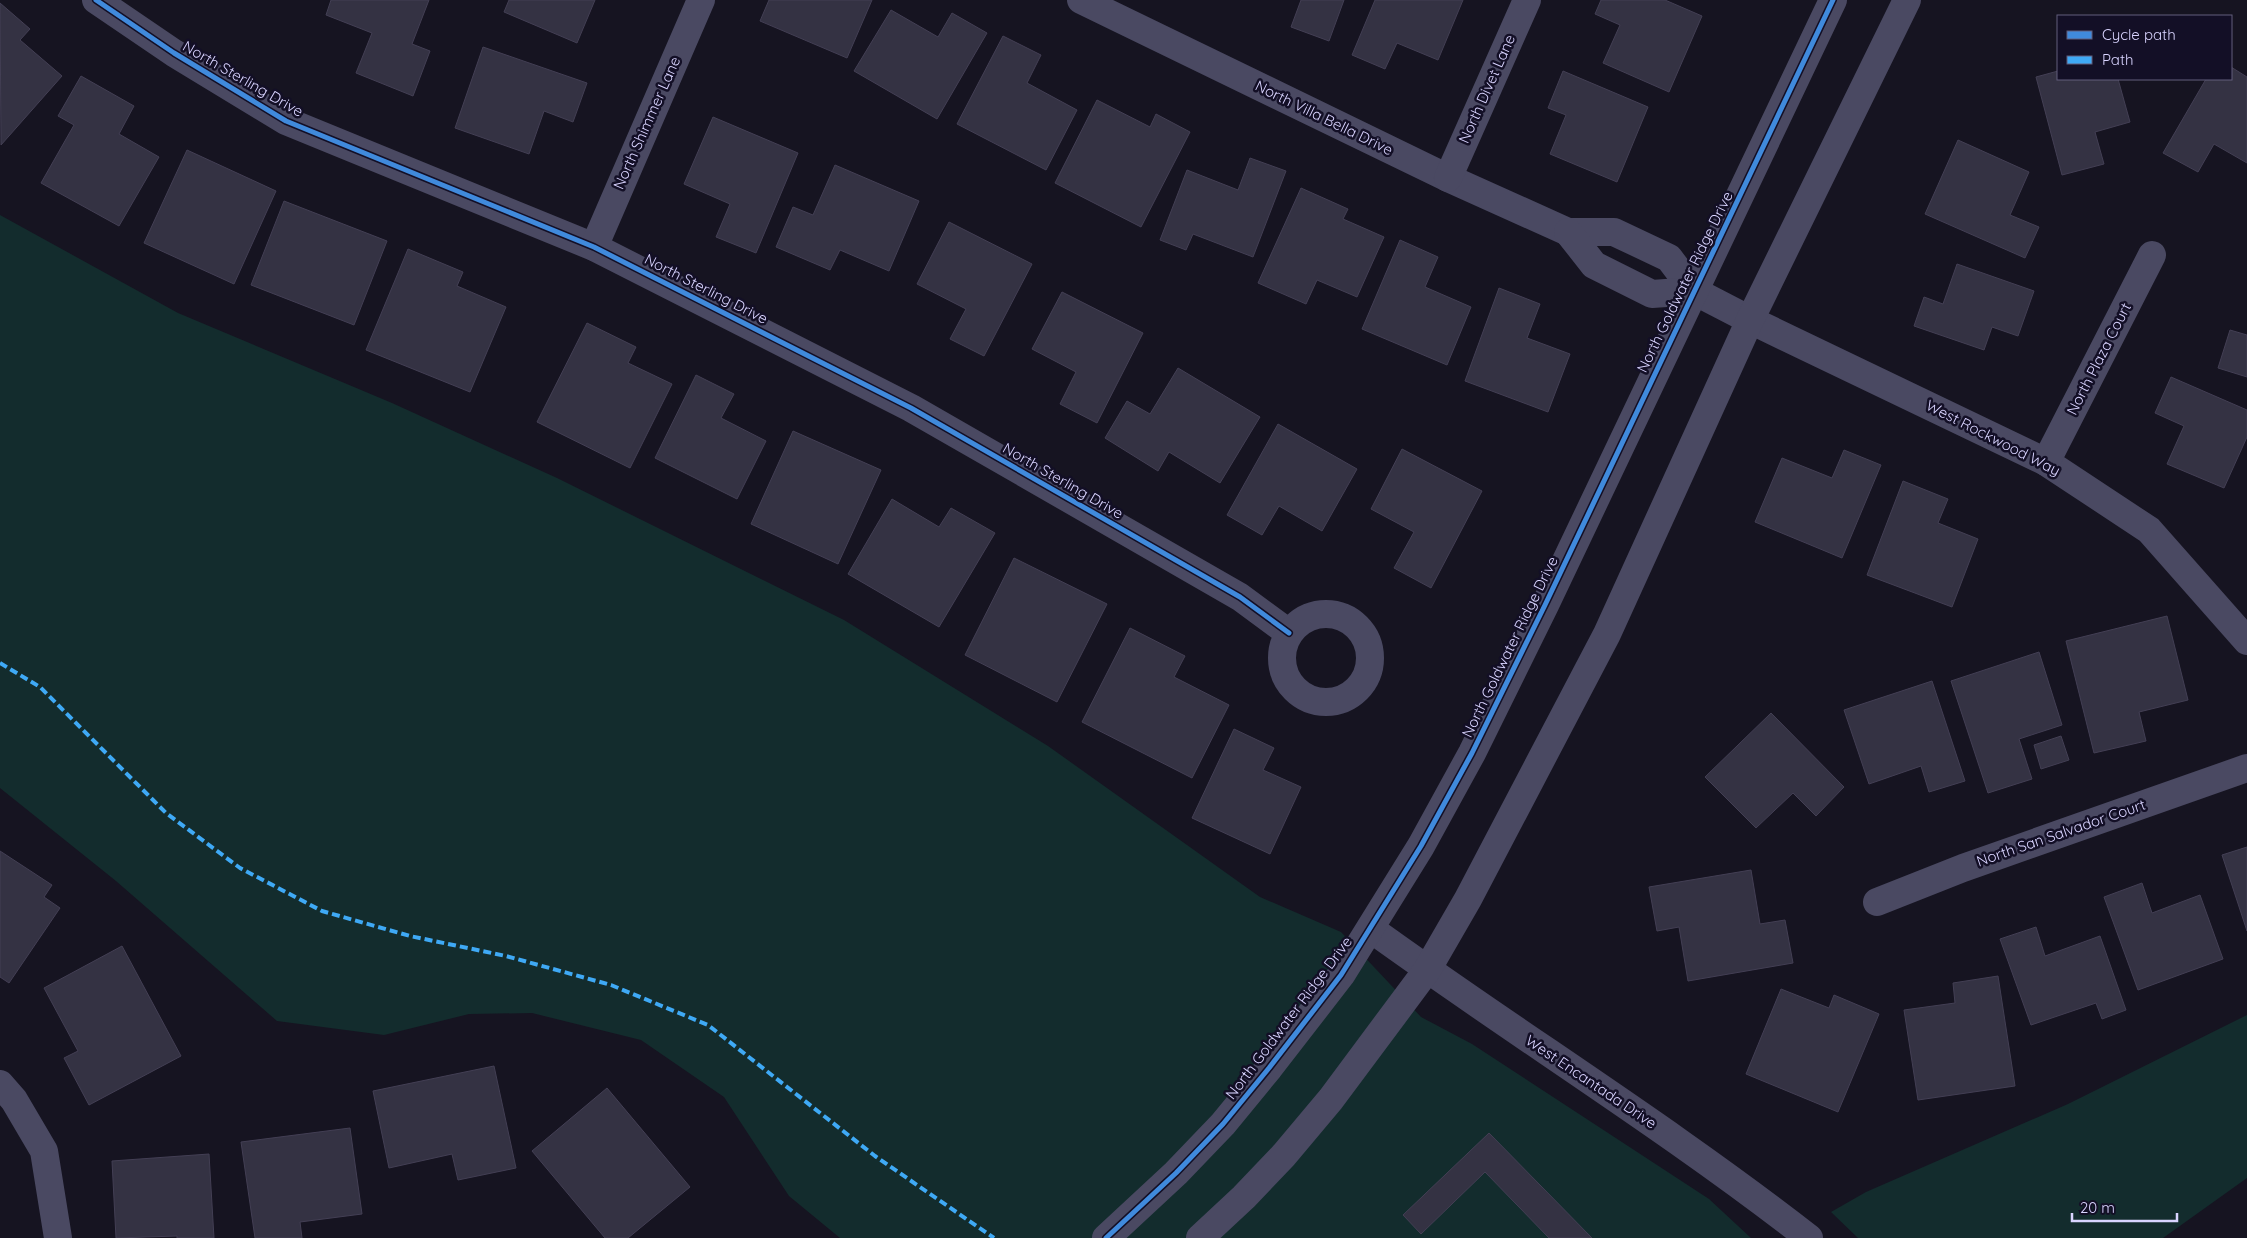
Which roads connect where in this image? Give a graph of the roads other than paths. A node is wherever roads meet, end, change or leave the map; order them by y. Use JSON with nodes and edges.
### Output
{"nodes":[{"id":1,"x":96,"y":0,"type":"edge"},
{"id":2,"x":701,"y":0,"type":"edge"},
{"id":3,"x":1081,"y":0,"type":"edge"},
{"id":4,"x":1527,"y":0,"type":"edge"},
{"id":5,"x":1833,"y":0,"type":"edge"},
{"id":6,"x":1907,"y":0,"type":"edge"},
{"id":7,"x":1448,"y":178,"type":"junction"},
{"id":8,"x":1568,"y":232,"type":"junction"},
{"id":9,"x":594,"y":247,"type":"junction"},
{"id":10,"x":2152,"y":255,"type":"dead end"},
{"id":11,"x":1694,"y":291,"type":"junction"},
{"id":12,"x":1750,"y":320,"type":"junction"},
{"id":13,"x":2046,"y":462,"type":"junction"},
{"id":14,"x":1289,"y":633,"type":"dead end"},
{"id":15,"x":2247,"y":641,"type":"edge"},
{"id":16,"x":2247,"y":768,"type":"edge"},
{"id":17,"x":1877,"y":902,"type":"dead end"},
{"id":18,"x":1371,"y":929,"type":"junction"},
{"id":19,"x":1427,"y":970,"type":"junction"},
{"id":20,"x":0,"y":1084,"type":"edge"},
{"id":21,"x":58,"y":1238,"type":"edge"},
{"id":22,"x":1106,"y":1238,"type":"edge"},
{"id":23,"x":1200,"y":1238,"type":"edge"},
{"id":24,"x":1809,"y":1238,"type":"edge"}],
"edges":[{"from":1,"to":9,"type":"street","name":"North Sterling Drive"},
{"from":2,"to":9,"type":"street","name":"North Shimmer Lane"},
{"from":3,"to":7,"type":"street","name":"North Villa Bella Drive"},
{"from":4,"to":7,"type":"street","name":"North Divet Lane"},
{"from":5,"to":11,"type":"street","name":"North Goldwater Ridge Drive"},
{"from":6,"to":12,"type":"street"},
{"from":7,"to":8,"type":"street","name":"North Villa Bella Drive"},
{"from":8,"to":11,"type":"street","name":"North Villa Bella Drive"},
{"from":8,"to":11,"type":"street","name":"North Villa Bella Drive"},
{"from":9,"to":14,"type":"street","name":"North Sterling Drive"},
{"from":10,"to":13,"type":"street","name":"North Plaza Court"},
{"from":11,"to":12,"type":"street","name":"North Villa Bella Drive"},
{"from":11,"to":18,"type":"street","name":"North Goldwater Ridge Drive"},
{"from":12,"to":13,"type":"street","name":"West Rockwood Way"},
{"from":12,"to":19,"type":"street"},
{"from":13,"to":15,"type":"street","name":"West Rockwood Way"},
{"from":16,"to":17,"type":"street","name":"North San Salvador Court"},
{"from":18,"to":19,"type":"street","name":"West Encantada Drive"},
{"from":18,"to":22,"type":"street","name":"North Goldwater Ridge Drive"},
{"from":19,"to":23,"type":"street"},
{"from":19,"to":24,"type":"street","name":"West Encantada Drive"},
{"from":20,"to":21,"type":"street"}]}
